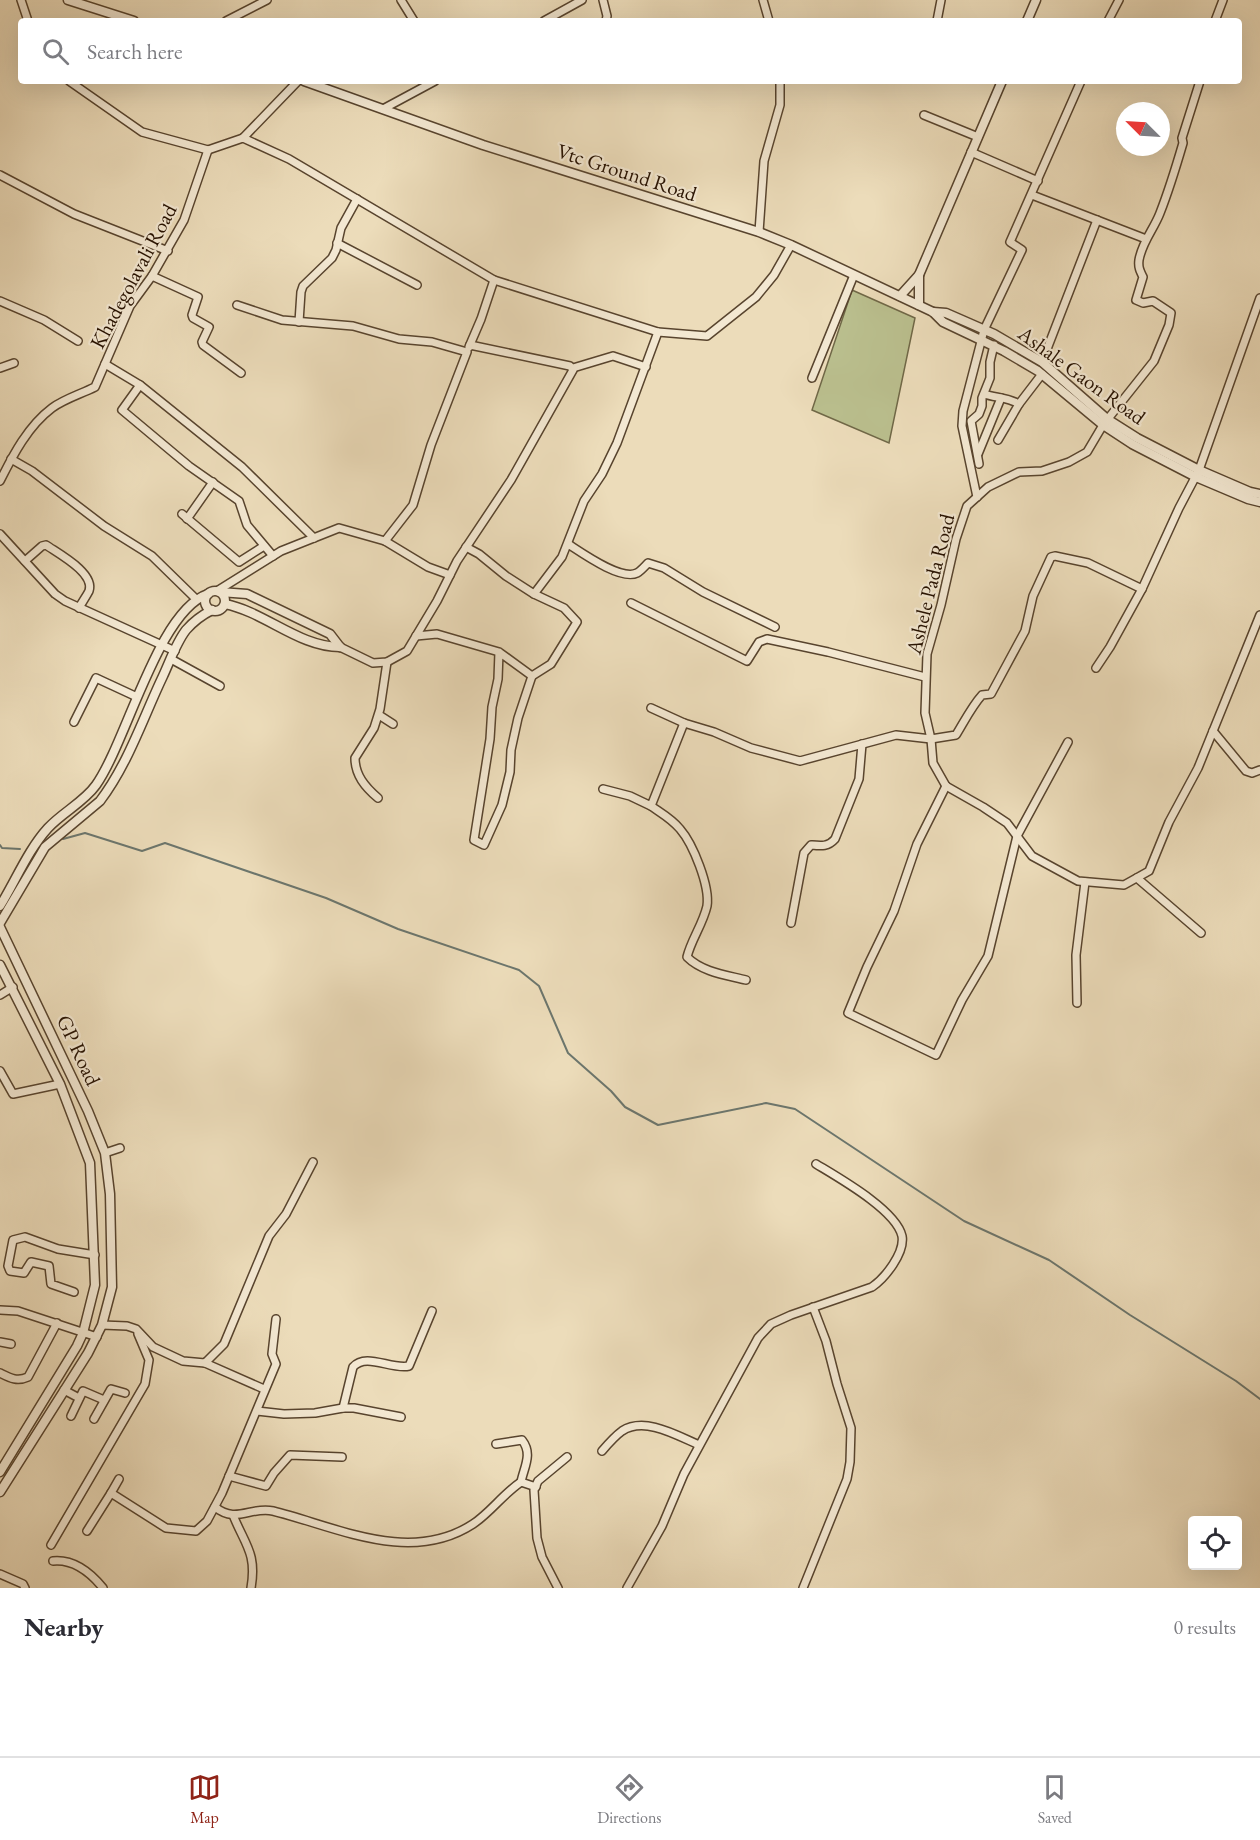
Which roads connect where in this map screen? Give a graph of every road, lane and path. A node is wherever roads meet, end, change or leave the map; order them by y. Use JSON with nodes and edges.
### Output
{"nodes":[{"id":1,"x":21,"y":0,"type":"edge"},
{"id":2,"x":68,"y":0,"type":"edge"},
{"id":3,"x":267,"y":0,"type":"edge"},
{"id":4,"x":401,"y":0,"type":"edge"},
{"id":5,"x":582,"y":0,"type":"edge"},
{"id":6,"x":603,"y":0,"type":"edge"},
{"id":7,"x":763,"y":0,"type":"edge"},
{"id":8,"x":941,"y":0,"type":"edge"},
{"id":9,"x":1035,"y":0,"type":"edge"},
{"id":10,"x":1119,"y":0,"type":"edge"},
{"id":11,"x":1223,"y":0,"type":"edge"},
{"id":12,"x":27,"y":18,"type":"edge"},
{"id":13,"x":125,"y":18,"type":"edge"},
{"id":14,"x":232,"y":18,"type":"edge"},
{"id":15,"x":412,"y":18,"type":"edge"},
{"id":16,"x":549,"y":18,"type":"edge"},
{"id":17,"x":606,"y":18,"type":"edge"},
{"id":18,"x":768,"y":18,"type":"edge"},
{"id":19,"x":938,"y":18,"type":"edge"},
{"id":20,"x":1028,"y":18,"type":"edge"},
{"id":21,"x":1110,"y":18,"type":"edge"},
{"id":22,"x":1216,"y":18,"type":"edge"},
{"id":23,"x":73,"y":84,"type":"edge"},
{"id":24,"x":295,"y":84,"type":"edge"},
{"id":25,"x":312,"y":84,"type":"edge"},
{"id":26,"x":429,"y":84,"type":"edge"},
{"id":27,"x":780,"y":84,"type":"edge"},
{"id":28,"x":1001,"y":84,"type":"edge"},
{"id":29,"x":1080,"y":84,"type":"edge"},
{"id":30,"x":1199,"y":84,"type":"edge"},
{"id":31,"x":383,"y":109,"type":"junction"},
{"id":32,"x":924,"y":115,"type":"dead end"},
{"id":33,"x":978,"y":137,"type":"junction"},
{"id":34,"x":243,"y":138,"type":"junction"},
{"id":35,"x":208,"y":150,"type":"junction"},
{"id":36,"x":971,"y":152,"type":"junction"},
{"id":37,"x":0,"y":175,"type":"edge"},
{"id":38,"x":1038,"y":181,"type":"junction"},
{"id":39,"x":1032,"y":195,"type":"junction"},
{"id":40,"x":357,"y":199,"type":"junction"},
{"id":41,"x":1097,"y":220,"type":"junction"},
{"id":42,"x":759,"y":232,"type":"junction"},
{"id":43,"x":1146,"y":238,"type":"junction"},
{"id":44,"x":337,"y":243,"type":"junction"},
{"id":45,"x":791,"y":245,"type":"junction"},
{"id":46,"x":168,"y":251,"type":"junction"},
{"id":47,"x":854,"y":275,"type":"junction"},
{"id":48,"x":919,"y":275,"type":"junction"},
{"id":49,"x":152,"y":276,"type":"junction"},
{"id":50,"x":494,"y":280,"type":"junction"},
{"id":51,"x":417,"y":285,"type":"dead end"},
{"id":52,"x":900,"y":296,"type":"junction"},
{"id":53,"x":1260,"y":298,"type":"edge"},
{"id":54,"x":0,"y":301,"type":"edge"},
{"id":55,"x":237,"y":305,"type":"dead end"},
{"id":56,"x":919,"y":305,"type":"junction"},
{"id":57,"x":933,"y":312,"type":"junction"},
{"id":58,"x":299,"y":322,"type":"junction"},
{"id":59,"x":984,"y":330,"type":"junction"},
{"id":60,"x":658,"y":332,"type":"junction"},
{"id":61,"x":982,"y":339,"type":"junction"},
{"id":62,"x":78,"y":341,"type":"dead end"},
{"id":63,"x":994,"y":345,"type":"junction"},
{"id":64,"x":468,"y":348,"type":"junction"},
{"id":65,"x":1042,"y":362,"type":"junction"},
{"id":66,"x":14,"y":363,"type":"dead end"},
{"id":67,"x":105,"y":364,"type":"junction"},
{"id":68,"x":646,"y":367,"type":"junction"},
{"id":69,"x":0,"y":368,"type":"edge"},
{"id":70,"x":573,"y":368,"type":"junction"},
{"id":71,"x":241,"y":373,"type":"dead end"},
{"id":72,"x":1042,"y":374,"type":"junction"},
{"id":73,"x":812,"y":378,"type":"dead end"},
{"id":74,"x":140,"y":385,"type":"junction"},
{"id":75,"x":984,"y":394,"type":"junction"},
{"id":76,"x":1001,"y":398,"type":"junction"},
{"id":77,"x":1018,"y":404,"type":"junction"},
{"id":78,"x":1105,"y":422,"type":"junction"},
{"id":79,"x":998,"y":440,"type":"dead end"},
{"id":80,"x":978,"y":454,"type":"junction"},
{"id":81,"x":11,"y":459,"type":"junction"},
{"id":82,"x":980,"y":464,"type":"dead end"},
{"id":83,"x":1198,"y":473,"type":"junction"},
{"id":84,"x":0,"y":481,"type":"edge"},
{"id":85,"x":213,"y":482,"type":"junction"},
{"id":86,"x":1260,"y":494,"type":"edge"},
{"id":87,"x":1249,"y":495,"type":"junction"},
{"id":88,"x":977,"y":497,"type":"junction"},
{"id":89,"x":1260,"y":502,"type":"edge"},
{"id":90,"x":0,"y":534,"type":"edge"},
{"id":91,"x":314,"y":538,"type":"junction"},
{"id":92,"x":385,"y":541,"type":"junction"},
{"id":93,"x":568,"y":544,"type":"junction"},
{"id":94,"x":264,"y":546,"type":"junction"},
{"id":95,"x":466,"y":547,"type":"junction"},
{"id":96,"x":273,"y":556,"type":"junction"},
{"id":97,"x":25,"y":561,"type":"junction"},
{"id":98,"x":450,"y":575,"type":"junction"},
{"id":99,"x":1142,"y":589,"type":"junction"},
{"id":100,"x":215,"y":593,"type":"junction"},
{"id":101,"x":534,"y":594,"type":"junction"},
{"id":102,"x":196,"y":599,"type":"junction"},
{"id":103,"x":631,"y":603,"type":"dead end"},
{"id":104,"x":225,"y":604,"type":"junction"},
{"id":105,"x":79,"y":608,"type":"junction"},
{"id":106,"x":212,"y":610,"type":"junction"},
{"id":107,"x":1260,"y":615,"type":"edge"},
{"id":108,"x":775,"y":627,"type":"dead end"},
{"id":109,"x":416,"y":636,"type":"junction"},
{"id":110,"x":162,"y":645,"type":"junction"},
{"id":111,"x":340,"y":647,"type":"junction"},
{"id":112,"x":499,"y":651,"type":"junction"},
{"id":113,"x":173,"y":655,"type":"junction"},
{"id":114,"x":387,"y":662,"type":"junction"},
{"id":115,"x":1096,"y":668,"type":"dead end"},
{"id":116,"x":532,"y":676,"type":"junction"},
{"id":117,"x":926,"y":677,"type":"junction"},
{"id":118,"x":220,"y":686,"type":"dead end"},
{"id":119,"x":139,"y":694,"type":"junction"},
{"id":120,"x":153,"y":697,"type":"junction"},
{"id":121,"x":651,"y":708,"type":"dead end"},
{"id":122,"x":379,"y":715,"type":"junction"},
{"id":123,"x":74,"y":722,"type":"dead end"},
{"id":124,"x":684,"y":723,"type":"junction"},
{"id":125,"x":393,"y":724,"type":"dead end"},
{"id":126,"x":1213,"y":730,"type":"junction"},
{"id":127,"x":931,"y":740,"type":"junction"},
{"id":128,"x":1068,"y":742,"type":"dead end"},
{"id":129,"x":862,"y":744,"type":"junction"},
{"id":130,"x":1260,"y":770,"type":"edge"},
{"id":131,"x":95,"y":786,"type":"junction"},
{"id":132,"x":946,"y":786,"type":"junction"},
{"id":133,"x":603,"y":789,"type":"dead end"},
{"id":134,"x":107,"y":793,"type":"junction"},
{"id":135,"x":378,"y":798,"type":"dead end"},
{"id":136,"x":651,"y":806,"type":"junction"},
{"id":137,"x":1017,"y":836,"type":"junction"},
{"id":138,"x":1137,"y":878,"type":"junction"},
{"id":139,"x":1085,"y":882,"type":"junction"},
{"id":140,"x":7,"y":894,"type":"edge"},
{"id":141,"x":0,"y":906,"type":"edge"},
{"id":142,"x":791,"y":923,"type":"dead end"},
{"id":143,"x":0,"y":925,"type":"edge"},
{"id":144,"x":1201,"y":933,"type":"dead end"},
{"id":145,"x":0,"y":965,"type":"edge"},
{"id":146,"x":746,"y":980,"type":"dead end"},
{"id":147,"x":12,"y":987,"type":"junction"},
{"id":148,"x":0,"y":995,"type":"edge"},
{"id":149,"x":1077,"y":1004,"type":"dead end"},
{"id":150,"x":0,"y":1071,"type":"edge"},
{"id":151,"x":60,"y":1084,"type":"junction"},
{"id":152,"x":120,"y":1148,"type":"dead end"},
{"id":153,"x":105,"y":1153,"type":"junction"},
{"id":154,"x":313,"y":1162,"type":"dead end"},
{"id":155,"x":816,"y":1164,"type":"dead end"},
{"id":156,"x":110,"y":1194,"type":"junction"},
{"id":157,"x":93,"y":1197,"type":"junction"},
{"id":158,"x":112,"y":1243,"type":"junction"},
{"id":159,"x":95,"y":1244,"type":"junction"},
{"id":160,"x":95,"y":1255,"type":"junction"},
{"id":161,"x":74,"y":1292,"type":"dead end"},
{"id":162,"x":813,"y":1307,"type":"junction"},
{"id":163,"x":0,"y":1310,"type":"edge"},
{"id":164,"x":432,"y":1311,"type":"dead end"},
{"id":165,"x":276,"y":1319,"type":"dead end"},
{"id":166,"x":57,"y":1323,"type":"junction"},
{"id":167,"x":102,"y":1325,"type":"junction"},
{"id":168,"x":136,"y":1329,"type":"junction"},
{"id":169,"x":83,"y":1333,"type":"junction"},
{"id":170,"x":97,"y":1337,"type":"junction"},
{"id":171,"x":0,"y":1342,"type":"edge"},
{"id":172,"x":11,"y":1344,"type":"dead end"},
{"id":173,"x":205,"y":1364,"type":"junction"},
{"id":174,"x":0,"y":1373,"type":"edge"},
{"id":175,"x":264,"y":1389,"type":"junction"},
{"id":176,"x":64,"y":1390,"type":"junction"},
{"id":177,"x":125,"y":1394,"type":"dead end"},
{"id":178,"x":79,"y":1398,"type":"junction"},
{"id":179,"x":104,"y":1400,"type":"junction"},
{"id":180,"x":343,"y":1408,"type":"junction"},
{"id":181,"x":256,"y":1412,"type":"junction"},
{"id":182,"x":70,"y":1416,"type":"dead end"},
{"id":183,"x":401,"y":1417,"type":"dead end"},
{"id":184,"x":94,"y":1419,"type":"dead end"},
{"id":185,"x":496,"y":1443,"type":"dead end"},
{"id":186,"x":699,"y":1445,"type":"junction"},
{"id":187,"x":602,"y":1451,"type":"dead end"},
{"id":188,"x":342,"y":1456,"type":"dead end"},
{"id":189,"x":567,"y":1457,"type":"dead end"},
{"id":190,"x":2,"y":1468,"type":"edge"},
{"id":191,"x":13,"y":1470,"type":"junction"},
{"id":192,"x":229,"y":1476,"type":"junction"},
{"id":193,"x":119,"y":1479,"type":"dead end"},
{"id":194,"x":521,"y":1482,"type":"junction"},
{"id":195,"x":536,"y":1487,"type":"junction"},
{"id":196,"x":0,"y":1492,"type":"edge"},
{"id":197,"x":111,"y":1493,"type":"junction"},
{"id":198,"x":215,"y":1507,"type":"junction"},
{"id":199,"x":233,"y":1515,"type":"junction"},
{"id":200,"x":87,"y":1532,"type":"dead end"},
{"id":201,"x":51,"y":1545,"type":"dead end"},
{"id":202,"x":52,"y":1561,"type":"dead end"},
{"id":203,"x":0,"y":1574,"type":"edge"},
{"id":204,"x":14,"y":1580,"type":"junction"},
{"id":205,"x":10,"y":1588,"type":"edge"},
{"id":206,"x":25,"y":1588,"type":"edge"},
{"id":207,"x":103,"y":1588,"type":"edge"},
{"id":208,"x":251,"y":1588,"type":"edge"},
{"id":209,"x":558,"y":1588,"type":"edge"},
{"id":210,"x":627,"y":1588,"type":"edge"},
{"id":211,"x":803,"y":1588,"type":"edge"}],
"edges":[{"from":1,"to":12,"type":"street"},
{"from":2,"to":13,"type":"street"},
{"from":3,"to":14,"type":"street"},
{"from":4,"to":15,"type":"street"},
{"from":5,"to":16,"type":"street"},
{"from":6,"to":17,"type":"street"},
{"from":7,"to":18,"type":"street"},
{"from":8,"to":19,"type":"street"},
{"from":9,"to":20,"type":"street"},
{"from":10,"to":21,"type":"street"},
{"from":11,"to":22,"type":"street"},
{"from":23,"to":35,"type":"street"},
{"from":24,"to":34,"type":"street"},
{"from":25,"to":31,"type":"street","name":"Vtc Ground Road"},
{"from":26,"to":31,"type":"street"},
{"from":27,"to":42,"type":"street"},
{"from":28,"to":33,"type":"street"},
{"from":29,"to":38,"type":"street"},
{"from":30,"to":43,"type":"street"},
{"from":31,"to":42,"type":"street","name":"Vtc Ground Road"},
{"from":32,"to":33,"type":"street"},
{"from":33,"to":36,"type":"street"},
{"from":34,"to":35,"type":"street"},
{"from":34,"to":40,"type":"street"},
{"from":35,"to":46,"type":"street","name":"Khadegolavali Road"},
{"from":36,"to":38,"type":"street"},
{"from":36,"to":48,"type":"street"},
{"from":37,"to":46,"type":"street"},
{"from":38,"to":39,"type":"street"},
{"from":39,"to":41,"type":"street"},
{"from":39,"to":59,"type":"street"},
{"from":40,"to":44,"type":"street"},
{"from":40,"to":50,"type":"street"},
{"from":41,"to":43,"type":"street"},
{"from":41,"to":65,"type":"street"},
{"from":42,"to":45,"type":"street","name":"Vtc Ground Road"},
{"from":43,"to":78,"type":"street"},
{"from":44,"to":51,"type":"street"},
{"from":44,"to":58,"type":"street"},
{"from":45,"to":47,"type":"street","name":"Vtc Ground Road"},
{"from":45,"to":60,"type":"street"},
{"from":46,"to":49,"type":"street","name":"Khadegolavali Road"},
{"from":47,"to":52,"type":"street","name":"Vtc Ground Road"},
{"from":47,"to":73,"type":"street"},
{"from":48,"to":52,"type":"street"},
{"from":48,"to":56,"type":"street"},
{"from":49,"to":67,"type":"street","name":"Khadegolavali Road"},
{"from":49,"to":71,"type":"street"},
{"from":50,"to":60,"type":"street"},
{"from":50,"to":64,"type":"street"},
{"from":52,"to":56,"type":"street","name":"Vtc Ground Road"},
{"from":53,"to":83,"type":"street"},
{"from":54,"to":62,"type":"street"},
{"from":55,"to":58,"type":"street"},
{"from":56,"to":57,"type":"street","name":"Vtc Ground Road"},
{"from":57,"to":59,"type":"street","name":"Ashale Gaon Road"},
{"from":57,"to":61,"type":"street","name":"Ashale Gaon Road"},
{"from":58,"to":64,"type":"street"},
{"from":59,"to":61,"type":"street"},
{"from":59,"to":65,"type":"street","name":"Ashale Gaon Road"},
{"from":60,"to":68,"type":"street"},
{"from":61,"to":63,"type":"street","name":"Ashale Gaon Road"},
{"from":61,"to":88,"type":"street"},
{"from":63,"to":72,"type":"street","name":"Ashale Gaon Road"},
{"from":63,"to":75,"type":"street"},
{"from":64,"to":70,"type":"street"},
{"from":64,"to":92,"type":"street"},
{"from":65,"to":78,"type":"street","name":"Ashale Gaon Road"},
{"from":66,"to":69,"type":"street"},
{"from":67,"to":74,"type":"street"},
{"from":67,"to":81,"type":"street","name":"Khadegolavali Road"},
{"from":68,"to":70,"type":"street"},
{"from":68,"to":93,"type":"street"},
{"from":70,"to":95,"type":"street"},
{"from":72,"to":77,"type":"street"},
{"from":72,"to":78,"type":"street","name":"Ashale Gaon Road"},
{"from":74,"to":85,"type":"street"},
{"from":74,"to":91,"type":"street"},
{"from":75,"to":76,"type":"street"},
{"from":75,"to":80,"type":"street"},
{"from":76,"to":77,"type":"street"},
{"from":76,"to":80,"type":"street"},
{"from":77,"to":79,"type":"street"},
{"from":78,"to":83,"type":"street","name":"Ashale Gaon Road"},
{"from":78,"to":88,"type":"street"},
{"from":80,"to":82,"type":"street"},
{"from":81,"to":84,"type":"street","name":"Khadegolavali Road"},
{"from":81,"to":102,"type":"street"},
{"from":83,"to":87,"type":"street","name":"Ashale Gaon Road"},
{"from":83,"to":99,"type":"street"},
{"from":85,"to":94,"type":"street"},
{"from":85,"to":94,"type":"street"},
{"from":86,"to":87,"type":"street","name":"Ashale Gaon Road"},
{"from":87,"to":89,"type":"street","name":"Ashale Gaon Road"},
{"from":88,"to":117,"type":"street","name":"Ashele Pada Road"},
{"from":90,"to":97,"type":"street"},
{"from":91,"to":92,"type":"street"},
{"from":91,"to":96,"type":"street"},
{"from":92,"to":98,"type":"street"},
{"from":93,"to":101,"type":"street"},
{"from":93,"to":108,"type":"street"},
{"from":94,"to":96,"type":"street"},
{"from":95,"to":98,"type":"street"},
{"from":95,"to":101,"type":"street"},
{"from":96,"to":100,"type":"street"},
{"from":97,"to":105,"type":"street"},
{"from":97,"to":105,"type":"street"},
{"from":98,"to":109,"type":"street"},
{"from":99,"to":115,"type":"street"},
{"from":99,"to":127,"type":"street"},
{"from":100,"to":102,"type":"street"},
{"from":100,"to":104,"type":"street"},
{"from":100,"to":106,"type":"street"},
{"from":100,"to":111,"type":"street"},
{"from":101,"to":116,"type":"street"},
{"from":102,"to":110,"type":"street"},
{"from":103,"to":117,"type":"street"},
{"from":104,"to":106,"type":"street"},
{"from":104,"to":111,"type":"street"},
{"from":105,"to":110,"type":"street"},
{"from":106,"to":113,"type":"street"},
{"from":107,"to":126,"type":"street"},
{"from":109,"to":112,"type":"street"},
{"from":109,"to":114,"type":"street"},
{"from":110,"to":113,"type":"street"},
{"from":110,"to":119,"type":"street"},
{"from":111,"to":114,"type":"street"},
{"from":112,"to":116,"type":"street"},
{"from":112,"to":116,"type":"street"},
{"from":113,"to":118,"type":"street"},
{"from":113,"to":120,"type":"street"},
{"from":114,"to":122,"type":"street"},
{"from":117,"to":127,"type":"street","name":"Ashele Pada Road"},
{"from":119,"to":120,"type":"street"},
{"from":119,"to":123,"type":"street"},
{"from":119,"to":131,"type":"street"},
{"from":120,"to":134,"type":"street"},
{"from":121,"to":124,"type":"street"},
{"from":122,"to":125,"type":"street"},
{"from":122,"to":135,"type":"street"},
{"from":124,"to":129,"type":"street"},
{"from":124,"to":136,"type":"street"},
{"from":126,"to":130,"type":"street"},
{"from":126,"to":138,"type":"street"},
{"from":127,"to":129,"type":"street"},
{"from":127,"to":132,"type":"street","name":"Ashele Pada Road"},
{"from":128,"to":137,"type":"street"},
{"from":129,"to":142,"type":"street"},
{"from":131,"to":134,"type":"street"},
{"from":131,"to":140,"type":"street"},
{"from":132,"to":137,"type":"street"},
{"from":132,"to":137,"type":"street"},
{"from":133,"to":136,"type":"street"},
{"from":134,"to":140,"type":"street"},
{"from":136,"to":146,"type":"street"},
{"from":137,"to":139,"type":"street"},
{"from":138,"to":139,"type":"street"},
{"from":138,"to":144,"type":"street"},
{"from":139,"to":149,"type":"street"},
{"from":140,"to":141,"type":"street"},
{"from":140,"to":143,"type":"street"},
{"from":143,"to":153,"type":"street","name":"GP Road"},
{"from":145,"to":147,"type":"street","name":"GP Road"},
{"from":147,"to":148,"type":"street"},
{"from":147,"to":151,"type":"street","name":"GP Road"},
{"from":150,"to":151,"type":"street"},
{"from":151,"to":157,"type":"street","name":"GP Road"},
{"from":152,"to":153,"type":"street"},
{"from":153,"to":156,"type":"street","name":"GP Road"},
{"from":154,"to":173,"type":"street"},
{"from":155,"to":162,"type":"street"},
{"from":156,"to":157,"type":"street"},
{"from":156,"to":158,"type":"street","name":"GP Road"},
{"from":157,"to":159,"type":"street","name":"GP Road"},
{"from":158,"to":159,"type":"street"},
{"from":158,"to":167,"type":"street","name":"GP Road"},
{"from":159,"to":160,"type":"street","name":"GP Road"},
{"from":160,"to":161,"type":"street"},
{"from":160,"to":169,"type":"street","name":"GP Road"},
{"from":162,"to":186,"type":"street"},
{"from":162,"to":211,"type":"street"},
{"from":163,"to":166,"type":"street"},
{"from":164,"to":180,"type":"street"},
{"from":165,"to":175,"type":"street"},
{"from":166,"to":169,"type":"street"},
{"from":166,"to":174,"type":"street"},
{"from":167,"to":168,"type":"street"},
{"from":167,"to":170,"type":"street","name":"GP Road"},
{"from":168,"to":173,"type":"street"},
{"from":168,"to":201,"type":"street"},
{"from":169,"to":170,"type":"street"},
{"from":169,"to":190,"type":"street","name":"GP Road"},
{"from":170,"to":176,"type":"street","name":"GP Road"},
{"from":171,"to":172,"type":"street"},
{"from":173,"to":175,"type":"street"},
{"from":175,"to":181,"type":"street"},
{"from":176,"to":178,"type":"street"},
{"from":176,"to":191,"type":"street","name":"GP Road"},
{"from":177,"to":179,"type":"street"},
{"from":178,"to":179,"type":"street"},
{"from":178,"to":182,"type":"street"},
{"from":179,"to":184,"type":"street"},
{"from":180,"to":181,"type":"street"},
{"from":180,"to":183,"type":"street"},
{"from":181,"to":192,"type":"street"},
{"from":185,"to":194,"type":"street"},
{"from":186,"to":187,"type":"street"},
{"from":186,"to":210,"type":"street"},
{"from":188,"to":192,"type":"street"},
{"from":189,"to":195,"type":"street"},
{"from":190,"to":191,"type":"street"},
{"from":191,"to":196,"type":"street","name":"GP Road"},
{"from":192,"to":198,"type":"street"},
{"from":193,"to":197,"type":"street"},
{"from":194,"to":195,"type":"street"},
{"from":194,"to":199,"type":"street"},
{"from":195,"to":209,"type":"street"},
{"from":197,"to":198,"type":"street"},
{"from":197,"to":200,"type":"street"},
{"from":198,"to":199,"type":"street"},
{"from":199,"to":208,"type":"street"},
{"from":202,"to":207,"type":"street"},
{"from":203,"to":204,"type":"street"},
{"from":204,"to":205,"type":"street"},
{"from":204,"to":206,"type":"street"}]}
